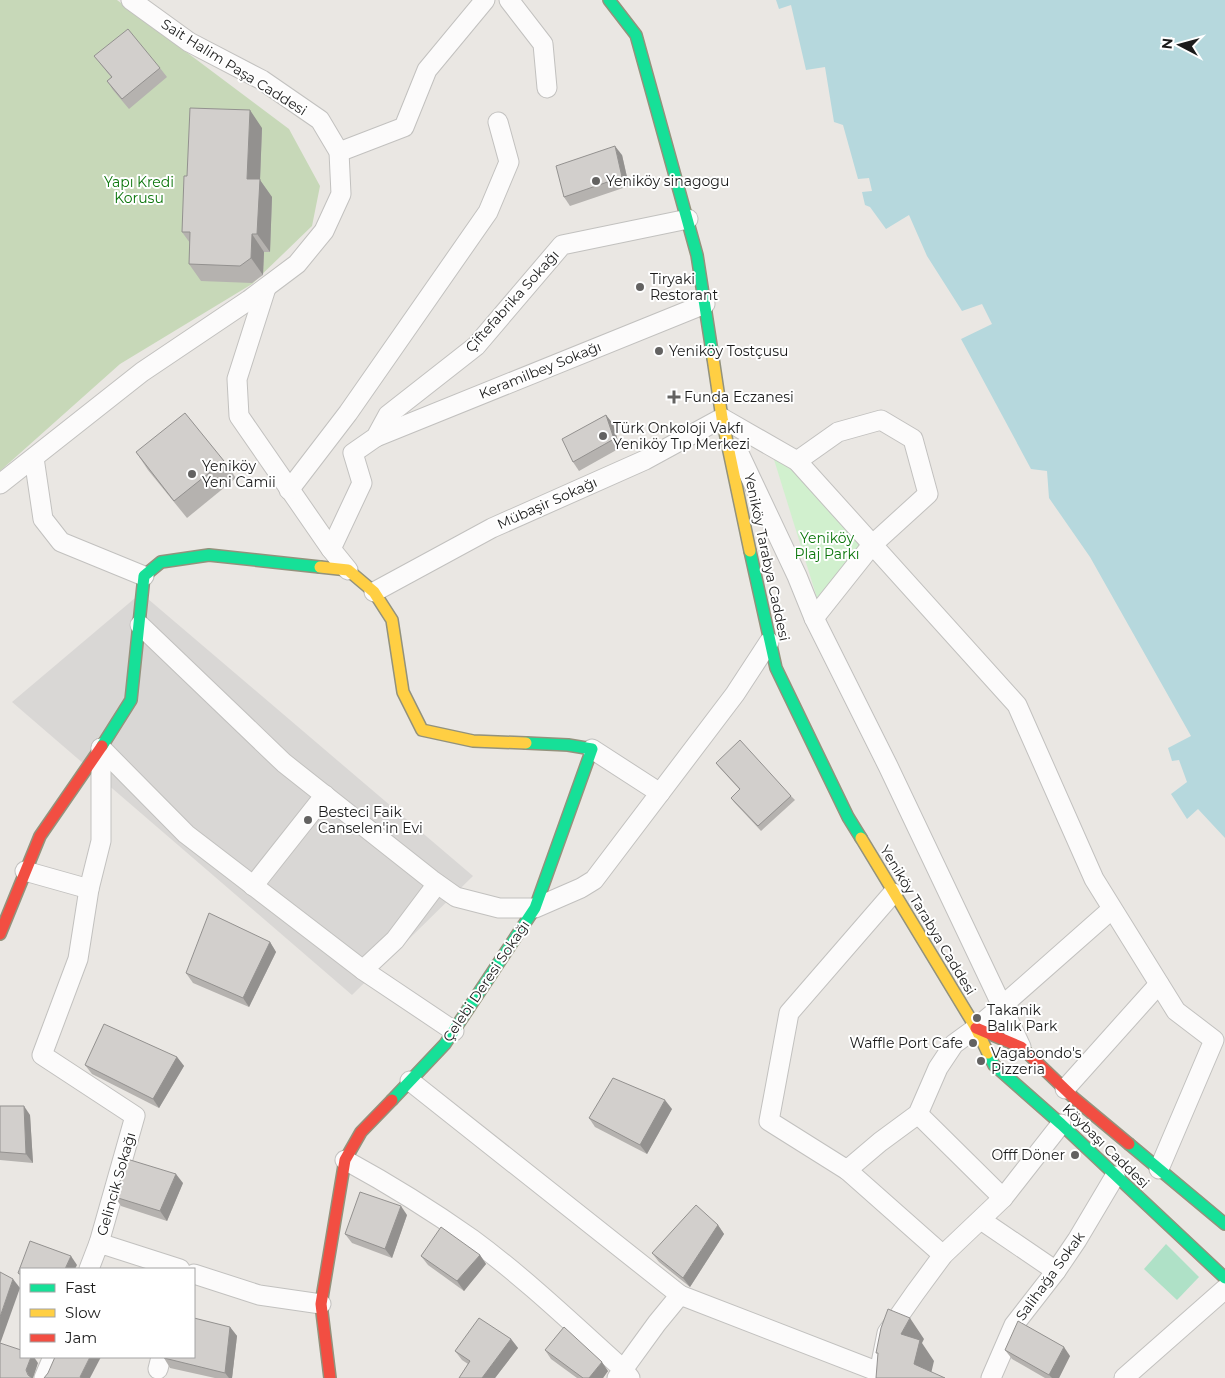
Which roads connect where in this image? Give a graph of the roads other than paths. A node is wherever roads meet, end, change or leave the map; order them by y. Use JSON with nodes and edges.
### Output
{"nodes":[{"id":1,"x":131,"y":0,"type":"edge"},
{"id":2,"x":485,"y":0,"type":"edge"},
{"id":3,"x":509,"y":0,"type":"edge"},
{"id":4,"x":609,"y":0,"type":"edge"},
{"id":5,"x":547,"y":88,"type":"dead end"},
{"id":6,"x":498,"y":122,"type":"dead end"},
{"id":7,"x":339,"y":152,"type":"junction"},
{"id":8,"x":688,"y":219,"type":"junction"},
{"id":9,"x":266,"y":288,"type":"junction"},
{"id":10,"x":705,"y":304,"type":"junction"},
{"id":11,"x":722,"y":418,"type":"junction"},
{"id":12,"x":376,"y":437,"type":"junction"},
{"id":13,"x":320,"y":450,"type":"junction"},
{"id":14,"x":353,"y":453,"type":"junction"},
{"id":15,"x":34,"y":458,"type":"junction"},
{"id":16,"x":797,"y":460,"type":"junction"},
{"id":17,"x":0,"y":484,"type":"edge"},
{"id":18,"x":289,"y":490,"type":"junction"},
{"id":19,"x":872,"y":545,"type":"junction"},
{"id":20,"x":330,"y":549,"type":"junction"},
{"id":21,"x":348,"y":570,"type":"junction"},
{"id":22,"x":144,"y":576,"type":"junction"},
{"id":23,"x":374,"y":592,"type":"junction"},
{"id":24,"x":814,"y":618,"type":"junction"},
{"id":25,"x":140,"y":625,"type":"junction"},
{"id":26,"x":769,"y":642,"type":"junction"},
{"id":27,"x":100,"y":748,"type":"junction"},
{"id":28,"x":592,"y":749,"type":"junction"},
{"id":29,"x":660,"y":793,"type":"junction"},
{"id":30,"x":325,"y":795,"type":"junction"},
{"id":31,"x":25,"y":872,"type":"junction"},
{"id":32,"x":437,"y":884,"type":"junction"},
{"id":33,"x":253,"y":886,"type":"junction"},
{"id":34,"x":89,"y":889,"type":"junction"},
{"id":35,"x":893,"y":893,"type":"junction"},
{"id":36,"x":535,"y":908,"type":"junction"},
{"id":37,"x":1112,"y":909,"type":"junction"},
{"id":38,"x":0,"y":934,"type":"edge"},
{"id":39,"x":363,"y":970,"type":"junction"},
{"id":40,"x":1159,"y":984,"type":"junction"},
{"id":41,"x":1002,"y":1006,"type":"junction"},
{"id":42,"x":976,"y":1028,"type":"junction"},
{"id":43,"x":454,"y":1031,"type":"junction"},
{"id":44,"x":1021,"y":1047,"type":"junction"},
{"id":45,"x":410,"y":1080,"type":"junction"},
{"id":46,"x":1065,"y":1089,"type":"junction"},
{"id":47,"x":1090,"y":1111,"type":"junction"},
{"id":48,"x":918,"y":1114,"type":"junction"},
{"id":49,"x":1061,"y":1124,"type":"junction"},
{"id":50,"x":345,"y":1160,"type":"junction"},
{"id":51,"x":1126,"y":1160,"type":"junction"},
{"id":52,"x":1159,"y":1169,"type":"junction"},
{"id":53,"x":847,"y":1170,"type":"junction"},
{"id":54,"x":1003,"y":1198,"type":"junction"},
{"id":55,"x":981,"y":1220,"type":"junction"},
{"id":56,"x":1225,"y":1224,"type":"edge"},
{"id":57,"x":99,"y":1243,"type":"junction"},
{"id":58,"x":943,"y":1255,"type":"junction"},
{"id":59,"x":89,"y":1268,"type":"edge"},
{"id":60,"x":177,"y":1268,"type":"edge"},
{"id":61,"x":1056,"y":1271,"type":"junction"},
{"id":62,"x":195,"y":1274,"type":"edge"},
{"id":63,"x":1225,"y":1278,"type":"edge"},
{"id":64,"x":1225,"y":1289,"type":"edge"},
{"id":65,"x":680,"y":1295,"type":"junction"},
{"id":66,"x":321,"y":1304,"type":"junction"},
{"id":67,"x":53,"y":1358,"type":"edge"},
{"id":68,"x":623,"y":1375,"type":"edge"},
{"id":69,"x":878,"y":1375,"type":"edge"},
{"id":70,"x":44,"y":1378,"type":"edge"},
{"id":71,"x":330,"y":1378,"type":"edge"},
{"id":72,"x":991,"y":1378,"type":"edge"},
{"id":73,"x":1124,"y":1378,"type":"edge"}],
"edges":[{"from":1,"to":7,"type":"street","name":"Sait Halim Paşa Caddesi"},
{"from":2,"to":7,"type":"street"},
{"from":3,"to":5,"type":"street"},
{"from":4,"to":8,"type":"main road","name":"Yeniköy Tarabya Caddesi"},
{"from":6,"to":13,"type":"street"},
{"from":7,"to":9,"type":"street","name":"Sait Halim Paşa Caddesi"},
{"from":8,"to":10,"type":"main road","name":"Yeniköy Tarabya Caddesi"},
{"from":8,"to":12,"type":"street","name":"Çiftefabrika Sokağı"},
{"from":9,"to":15,"type":"street","name":"Sait Halim Paşa Caddesi"},
{"from":9,"to":18,"type":"street"},
{"from":10,"to":11,"type":"main road","name":"Yeniköy Tarabya Caddesi"},
{"from":10,"to":12,"type":"street","name":"Keramilbey Sokağı"},
{"from":11,"to":16,"type":"street"},
{"from":11,"to":23,"type":"street","name":"Mübaşir Sokağı"},
{"from":11,"to":24,"type":"street"},
{"from":11,"to":26,"type":"main road","name":"Yeniköy Tarabya Caddesi"},
{"from":12,"to":14,"type":"street","name":"Çiftefabrika Sokağı"},
{"from":13,"to":14,"type":"street"},
{"from":13,"to":18,"type":"street"},
{"from":14,"to":20,"type":"street"},
{"from":15,"to":17,"type":"street","name":"Sait Halim Paşa Caddesi"},
{"from":15,"to":22,"type":"street"},
{"from":16,"to":19,"type":"street"},
{"from":16,"to":19,"type":"street"},
{"from":18,"to":20,"type":"street"},
{"from":19,"to":24,"type":"street"},
{"from":19,"to":37,"type":"street"},
{"from":20,"to":21,"type":"street"},
{"from":21,"to":22,"type":"main road"},
{"from":21,"to":23,"type":"main road"},
{"from":22,"to":25,"type":"main road"},
{"from":23,"to":28,"type":"main road"},
{"from":24,"to":41,"type":"street"},
{"from":25,"to":27,"type":"main road"},
{"from":25,"to":30,"type":"street"},
{"from":26,"to":29,"type":"street","name":"Çelebi Deresi Sokağı"},
{"from":26,"to":35,"type":"main road","name":"Yeniköy Tarabya Caddesi"},
{"from":27,"to":31,"type":"main road"},
{"from":27,"to":33,"type":"street"},
{"from":27,"to":34,"type":"street"},
{"from":28,"to":29,"type":"street"},
{"from":28,"to":36,"type":"main road"},
{"from":29,"to":36,"type":"street","name":"Çelebi Deresi Sokağı"},
{"from":30,"to":32,"type":"street"},
{"from":30,"to":33,"type":"street"},
{"from":31,"to":34,"type":"street"},
{"from":31,"to":38,"type":"main road"},
{"from":32,"to":36,"type":"street"},
{"from":32,"to":39,"type":"street"},
{"from":33,"to":39,"type":"street"},
{"from":34,"to":57,"type":"street","name":"Gelincik Sokağı"},
{"from":35,"to":42,"type":"main road","name":"Yeniköy Tarabya Caddesi"},
{"from":35,"to":53,"type":"street"},
{"from":36,"to":43,"type":"main road","name":"Çelebi Deresi Sokağı"},
{"from":37,"to":40,"type":"street"},
{"from":37,"to":41,"type":"street"},
{"from":39,"to":43,"type":"street"},
{"from":40,"to":46,"type":"street"},
{"from":40,"to":52,"type":"street"},
{"from":41,"to":42,"type":"street"},
{"from":41,"to":44,"type":"street"},
{"from":42,"to":44,"type":"main road"},
{"from":42,"to":48,"type":"street"},
{"from":42,"to":49,"type":"main road","name":"Köybaşı Caddesi"},
{"from":43,"to":45,"type":"main road","name":"Çelebi Deresi Sokağı"},
{"from":44,"to":46,"type":"main road"},
{"from":45,"to":50,"type":"main road","name":"Çelebi Deresi Sokağı"},
{"from":45,"to":65,"type":"street"},
{"from":46,"to":47,"type":"main road"},
{"from":47,"to":49,"type":"main road"},
{"from":47,"to":51,"type":"main road"},
{"from":48,"to":53,"type":"street"},
{"from":48,"to":54,"type":"street"},
{"from":49,"to":51,"type":"main road","name":"Köybaşı Caddesi"},
{"from":49,"to":54,"type":"street"},
{"from":50,"to":66,"type":"main road","name":"Çelebi Deresi Sokağı"},
{"from":50,"to":68,"type":"street"},
{"from":51,"to":52,"type":"main road"},
{"from":51,"to":61,"type":"street","name":"Salihağa Sokak"},
{"from":51,"to":63,"type":"main road","name":"Köybaşı Caddesi"},
{"from":52,"to":56,"type":"main road"},
{"from":53,"to":58,"type":"street"},
{"from":54,"to":55,"type":"street"},
{"from":55,"to":58,"type":"street"},
{"from":55,"to":61,"type":"street"},
{"from":57,"to":59,"type":"street"},
{"from":57,"to":60,"type":"street"},
{"from":58,"to":69,"type":"street"},
{"from":61,"to":72,"type":"street","name":"Salihağa Sokak"},
{"from":62,"to":66,"type":"street"},
{"from":64,"to":73,"type":"street"},
{"from":65,"to":68,"type":"street"},
{"from":65,"to":69,"type":"street"},
{"from":66,"to":71,"type":"main road","name":"Çelebi Deresi Sokağı"},
{"from":67,"to":70,"type":"street"}]}
